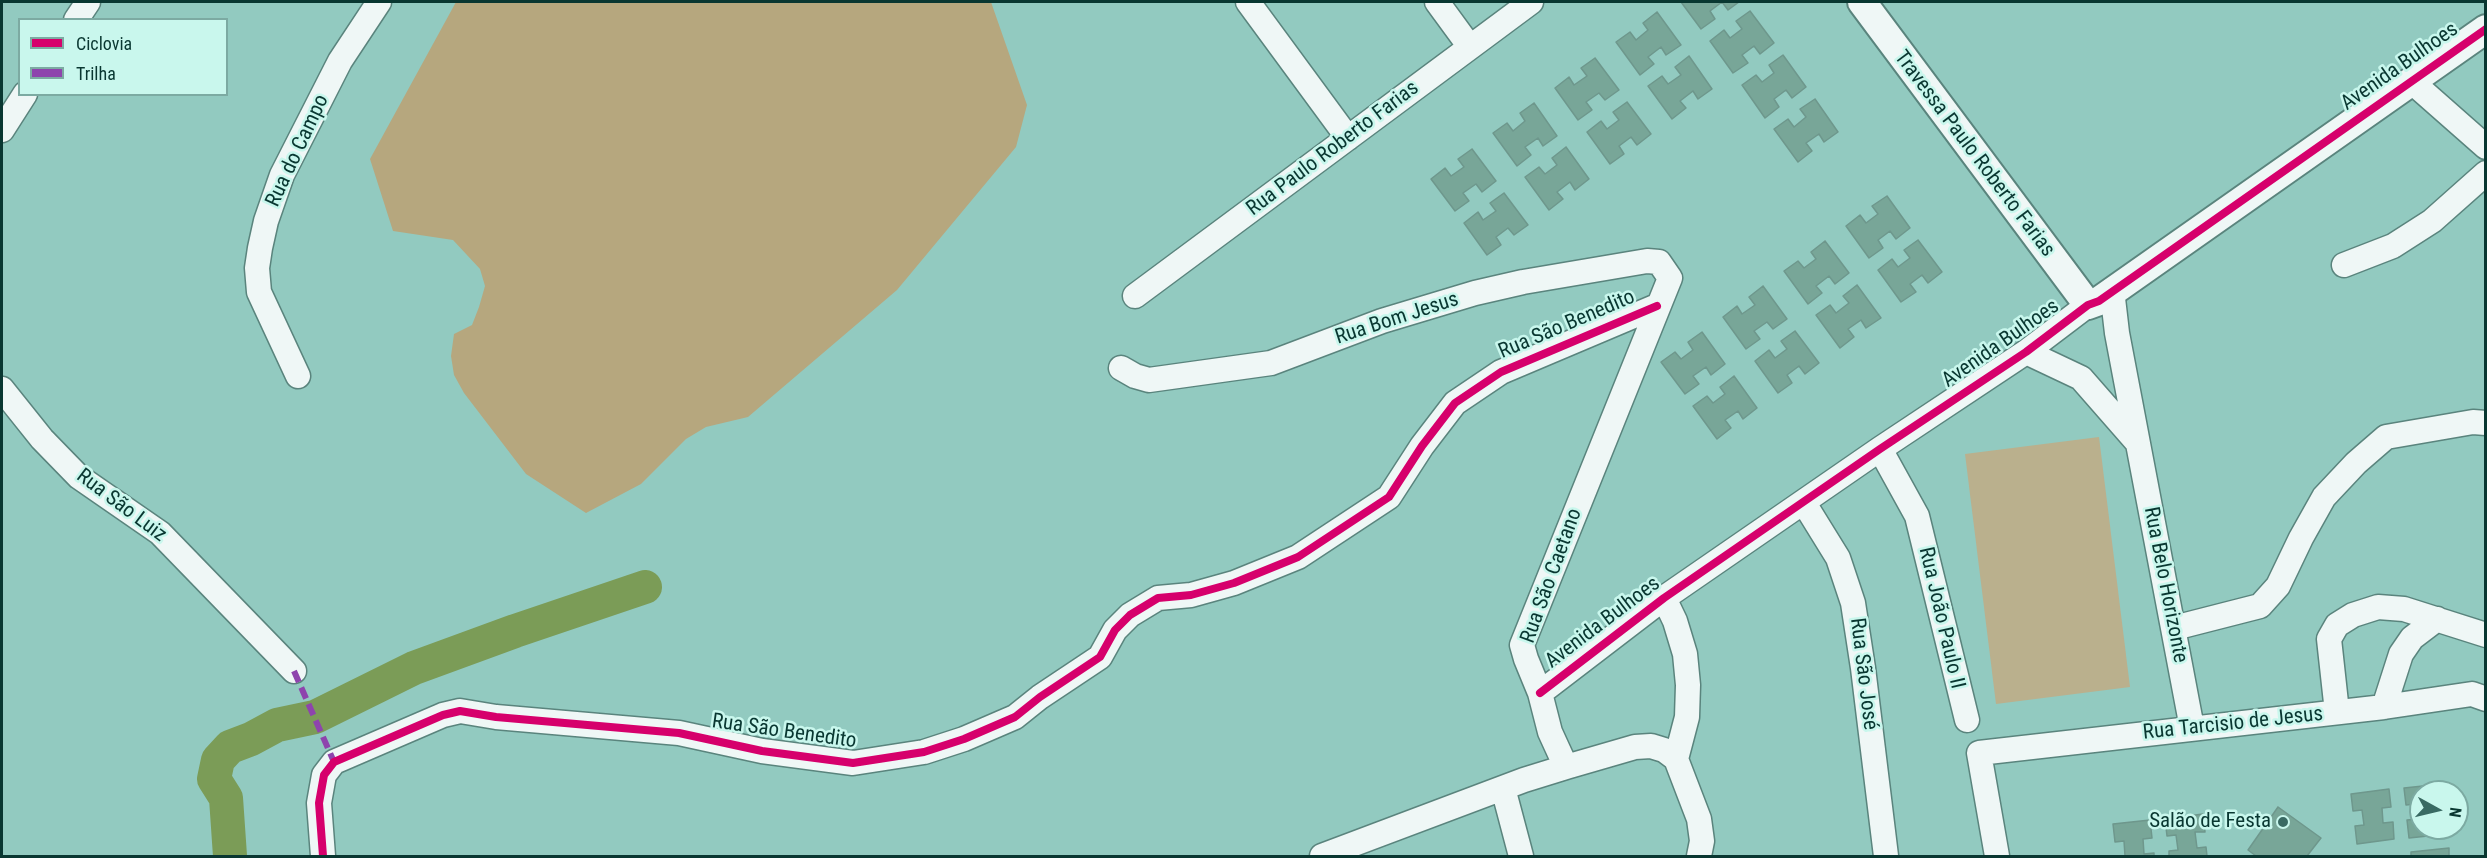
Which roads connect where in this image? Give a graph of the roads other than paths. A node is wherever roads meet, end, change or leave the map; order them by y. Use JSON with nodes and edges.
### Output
{"nodes":[{"id":1,"x":88,"y":2,"type":"edge"},
{"id":2,"x":379,"y":2,"type":"edge"},
{"id":3,"x":1248,"y":2,"type":"edge"},
{"id":4,"x":1437,"y":2,"type":"edge"},
{"id":5,"x":1531,"y":2,"type":"edge"},
{"id":6,"x":1862,"y":2,"type":"edge"},
{"id":7,"x":77,"y":18,"type":"edge"},
{"id":8,"x":2486,"y":29,"type":"edge"},
{"id":9,"x":1470,"y":47,"type":"junction"},
{"id":10,"x":2411,"y":81,"type":"junction"},
{"id":11,"x":24,"y":96,"type":"edge"},
{"id":12,"x":2,"y":130,"type":"edge"},
{"id":13,"x":1348,"y":138,"type":"junction"},
{"id":14,"x":2486,"y":147,"type":"edge"},
{"id":15,"x":2486,"y":173,"type":"edge"},
{"id":16,"x":2344,"y":265,"type":"dead end"},
{"id":17,"x":1670,"y":278,"type":"joint"},
{"id":18,"x":2112,"y":290,"type":"junction"},
{"id":19,"x":1135,"y":296,"type":"dead end"},
{"id":20,"x":2088,"y":304,"type":"junction"},
{"id":21,"x":1657,"y":306,"type":"junction"},
{"id":22,"x":2026,"y":352,"type":"junction"},
{"id":23,"x":1121,"y":368,"type":"dead end"},
{"id":24,"x":298,"y":376,"type":"dead end"},
{"id":25,"x":2,"y":388,"type":"edge"},
{"id":26,"x":2486,"y":423,"type":"edge"},
{"id":27,"x":2137,"y":442,"type":"junction"},
{"id":28,"x":1880,"y":449,"type":"junction"},
{"id":29,"x":1804,"y":503,"type":"junction"},
{"id":30,"x":1664,"y":598,"type":"junction"},
{"id":31,"x":2437,"y":619,"type":"junction"},
{"id":32,"x":2174,"y":628,"type":"junction"},
{"id":33,"x":2486,"y":635,"type":"edge"},
{"id":34,"x":294,"y":671,"type":"dead end"},
{"id":35,"x":1540,"y":693,"type":"junction"},
{"id":36,"x":2486,"y":699,"type":"edge"},
{"id":37,"x":2384,"y":707,"type":"junction"},
{"id":38,"x":2337,"y":712,"type":"junction"},
{"id":39,"x":1967,"y":720,"type":"dead end"},
{"id":40,"x":2192,"y":728,"type":"junction"},
{"id":41,"x":1676,"y":759,"type":"junction"},
{"id":42,"x":1566,"y":767,"type":"junction"},
{"id":43,"x":1503,"y":788,"type":"junction"},
{"id":44,"x":323,"y":856,"type":"edge"},
{"id":45,"x":1322,"y":856,"type":"edge"},
{"id":46,"x":1521,"y":856,"type":"edge"},
{"id":47,"x":1700,"y":856,"type":"edge"},
{"id":48,"x":1886,"y":856,"type":"edge"},
{"id":49,"x":1997,"y":856,"type":"edge"}],
"edges":[{"from":1,"to":7,"type":"street"},
{"from":2,"to":24,"type":"street","name":"Rua do Campo"},
{"from":3,"to":13,"type":"street"},
{"from":4,"to":9,"type":"street"},
{"from":5,"to":9,"type":"street","name":"Rua Paulo Roberto Farias"},
{"from":6,"to":20,"type":"street","name":"Travessa Paulo Roberto Farias"},
{"from":8,"to":10,"type":"street","name":"Avenida Bulhoes"},
{"from":9,"to":13,"type":"street","name":"Rua Paulo Roberto Farias"},
{"from":10,"to":14,"type":"street"},
{"from":10,"to":18,"type":"street","name":"Avenida Bulhoes"},
{"from":11,"to":12,"type":"street"},
{"from":13,"to":19,"type":"street","name":"Rua Paulo Roberto Farias"},
{"from":15,"to":16,"type":"street"},
{"from":17,"to":21,"type":"street","name":"Rua São Caetano"},
{"from":17,"to":23,"type":"street","name":"Rua Bom Jesus"},
{"from":18,"to":20,"type":"street","name":"Avenida Bulhoes"},
{"from":18,"to":27,"type":"street","name":"Rua Belo Horizonte"},
{"from":20,"to":22,"type":"street","name":"Avenida Bulhoes"},
{"from":21,"to":35,"type":"street","name":"Rua São Caetano"},
{"from":21,"to":44,"type":"street","name":"Rua São Benedito"},
{"from":22,"to":27,"type":"street","name":"Rua Belo Horizonte"},
{"from":22,"to":28,"type":"street","name":"Avenida Bulhoes"},
{"from":25,"to":34,"type":"street","name":"Rua São Luiz"},
{"from":26,"to":32,"type":"street"},
{"from":27,"to":32,"type":"street","name":"Rua Belo Horizonte"},
{"from":28,"to":29,"type":"street","name":"Avenida Bulhoes"},
{"from":28,"to":39,"type":"street","name":"Rua João Paulo II"},
{"from":29,"to":30,"type":"street","name":"Avenida Bulhoes"},
{"from":29,"to":48,"type":"street","name":"Rua São José"},
{"from":30,"to":35,"type":"street","name":"Avenida Bulhoes"},
{"from":30,"to":41,"type":"street"},
{"from":31,"to":33,"type":"street"},
{"from":31,"to":37,"type":"street"},
{"from":31,"to":38,"type":"street"},
{"from":32,"to":40,"type":"street","name":"Rua Belo Horizonte"},
{"from":35,"to":42,"type":"street","name":"Rua São Caetano"},
{"from":36,"to":37,"type":"street","name":"Rua Tarcisio de Jesus"},
{"from":37,"to":38,"type":"street","name":"Rua Tarcisio de Jesus"},
{"from":38,"to":40,"type":"street","name":"Rua Tarcisio de Jesus"},
{"from":40,"to":49,"type":"street","name":"Rua Tarcisio de Jesus"},
{"from":41,"to":42,"type":"street"},
{"from":41,"to":47,"type":"street"},
{"from":42,"to":43,"type":"street"},
{"from":43,"to":45,"type":"street"},
{"from":43,"to":46,"type":"street"}]}
